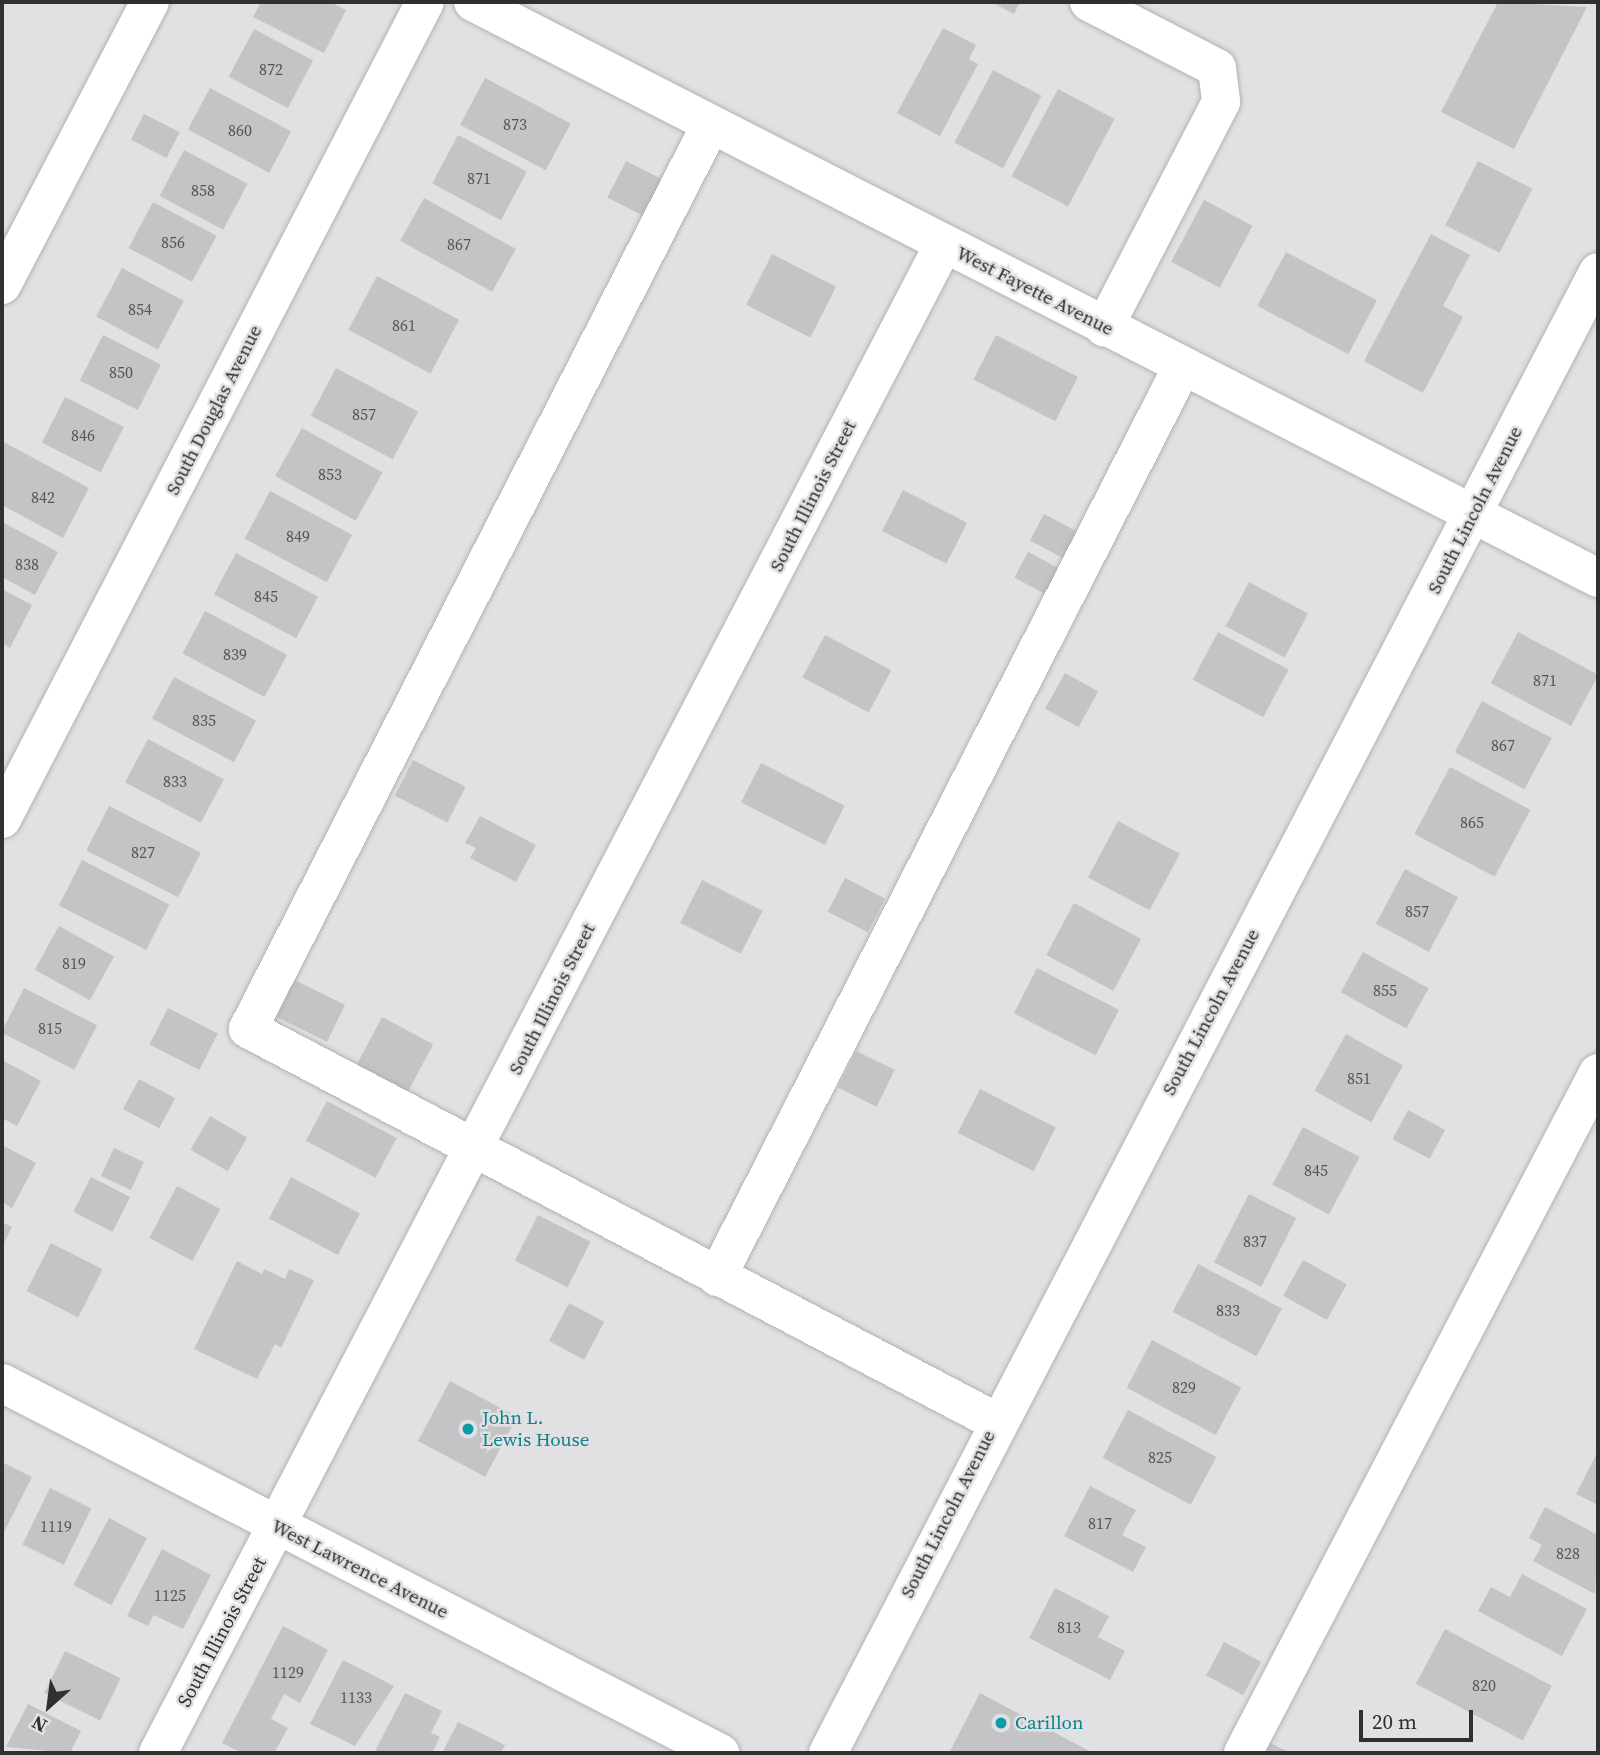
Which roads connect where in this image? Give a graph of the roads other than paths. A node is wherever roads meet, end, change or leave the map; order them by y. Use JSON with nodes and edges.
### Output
{"nodes":[{"id":1,"x":150,"y":2,"type":"edge"},
{"id":2,"x":425,"y":2,"type":"edge"},
{"id":3,"x":473,"y":2,"type":"edge"},
{"id":4,"x":1089,"y":2,"type":"edge"},
{"id":5,"x":710,"y":125,"type":"junction"},
{"id":6,"x":944,"y":244,"type":"junction"},
{"id":7,"x":1598,"y":272,"type":"edge"},
{"id":8,"x":2,"y":285,"type":"edge"},
{"id":9,"x":1104,"y":328,"type":"junction"},
{"id":10,"x":1182,"y":367,"type":"junction"},
{"id":11,"x":1474,"y":513,"type":"junction"},
{"id":12,"x":1598,"y":578,"type":"edge"},
{"id":13,"x":2,"y":818,"type":"edge"},
{"id":14,"x":1598,"y":1073,"type":"edge"},
{"id":15,"x":474,"y":1151,"type":"junction"},
{"id":16,"x":717,"y":1277,"type":"junction"},
{"id":17,"x":2,"y":1383,"type":"edge"},
{"id":18,"x":995,"y":1421,"type":"junction"},
{"id":19,"x":278,"y":1527,"type":"junction"},
{"id":20,"x":159,"y":1753,"type":"edge"},
{"id":21,"x":720,"y":1753,"type":"edge"},
{"id":22,"x":828,"y":1753,"type":"edge"},
{"id":23,"x":1243,"y":1753,"type":"edge"}],
"edges":[{"from":1,"to":8,"type":"street"},
{"from":2,"to":13,"type":"street","name":"South Douglas Avenue"},
{"from":3,"to":5,"type":"street","name":"West Fayette Avenue"},
{"from":4,"to":9,"type":"street"},
{"from":5,"to":6,"type":"street","name":"West Fayette Avenue"},
{"from":5,"to":15,"type":"street"},
{"from":6,"to":9,"type":"street","name":"West Fayette Avenue"},
{"from":6,"to":15,"type":"street","name":"South Illinois Street"},
{"from":7,"to":11,"type":"street","name":"South Lincoln Avenue"},
{"from":9,"to":10,"type":"street","name":"West Fayette Avenue"},
{"from":10,"to":11,"type":"street","name":"West Fayette Avenue"},
{"from":10,"to":16,"type":"street"},
{"from":11,"to":12,"type":"street","name":"West Fayette Avenue"},
{"from":11,"to":18,"type":"street","name":"South Lincoln Avenue"},
{"from":14,"to":23,"type":"street"},
{"from":15,"to":16,"type":"street"},
{"from":15,"to":19,"type":"street","name":"South Illinois Street"},
{"from":16,"to":18,"type":"street"},
{"from":17,"to":19,"type":"street","name":"West Lawrence Avenue"},
{"from":18,"to":22,"type":"street","name":"South Lincoln Avenue"},
{"from":19,"to":20,"type":"street","name":"South Illinois Street"},
{"from":19,"to":21,"type":"street","name":"West Lawrence Avenue"}]}
